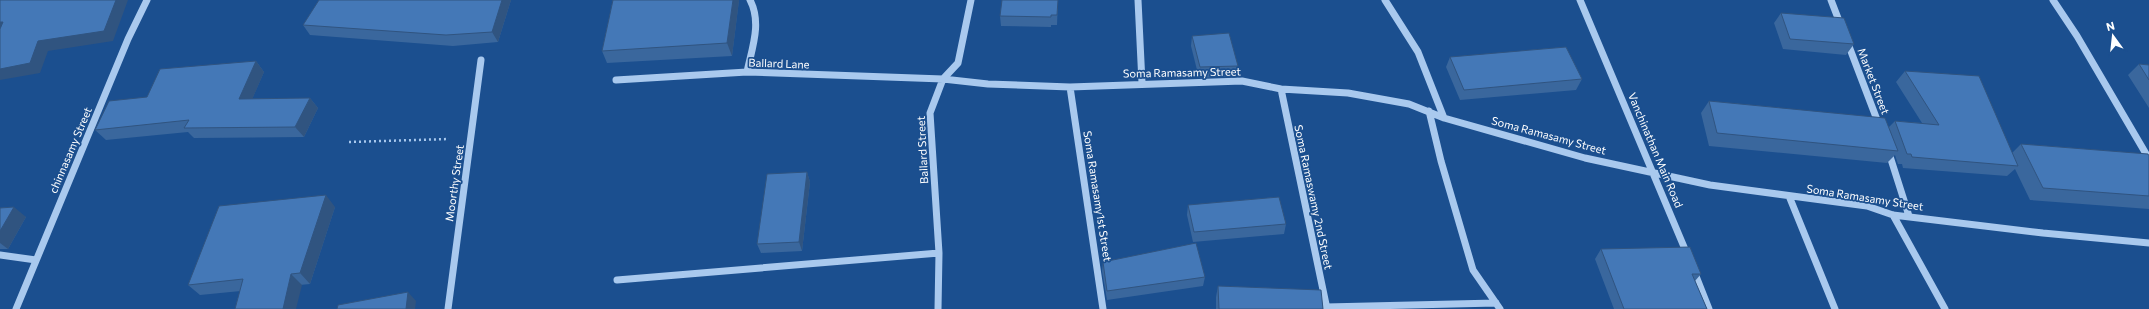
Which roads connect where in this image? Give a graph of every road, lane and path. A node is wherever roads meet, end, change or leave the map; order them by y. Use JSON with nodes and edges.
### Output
{"nodes":[{"id":1,"x":147,"y":0,"type":"edge"},
{"id":2,"x":750,"y":0,"type":"edge"},
{"id":3,"x":971,"y":0,"type":"edge"},
{"id":4,"x":1138,"y":0,"type":"edge"},
{"id":5,"x":1385,"y":0,"type":"edge"},
{"id":6,"x":1580,"y":0,"type":"edge"},
{"id":7,"x":1831,"y":0,"type":"edge"},
{"id":8,"x":2053,"y":0,"type":"edge"},
{"id":9,"x":482,"y":60,"type":"dead end"},
{"id":10,"x":747,"y":72,"type":"junction"},
{"id":11,"x":943,"y":79,"type":"junction"},
{"id":12,"x":616,"y":80,"type":"dead end"},
{"id":13,"x":1142,"y":83,"type":"junction"},
{"id":14,"x":1070,"y":87,"type":"junction"},
{"id":15,"x":1281,"y":89,"type":"junction"},
{"id":16,"x":1429,"y":111,"type":"junction"},
{"id":17,"x":1444,"y":118,"type":"junction"},
{"id":18,"x":472,"y":138,"type":"junction"},
{"id":19,"x":349,"y":142,"type":"dead end"},
{"id":20,"x":2149,"y":159,"type":"edge"},
{"id":21,"x":1654,"y":173,"type":"junction"},
{"id":22,"x":1789,"y":196,"type":"junction"},
{"id":23,"x":1893,"y":215,"type":"junction"},
{"id":24,"x":1909,"y":216,"type":"junction"},
{"id":25,"x":2149,"y":243,"type":"edge"},
{"id":26,"x":939,"y":253,"type":"junction"},
{"id":27,"x":0,"y":255,"type":"edge"},
{"id":28,"x":36,"y":260,"type":"junction"},
{"id":29,"x":617,"y":280,"type":"dead end"},
{"id":30,"x":1498,"y":306,"type":"edge"},
{"id":31,"x":1327,"y":308,"type":"edge"},
{"id":32,"x":16,"y":309,"type":"edge"},
{"id":33,"x":448,"y":309,"type":"edge"},
{"id":34,"x":938,"y":309,"type":"edge"},
{"id":35,"x":1103,"y":309,"type":"edge"},
{"id":36,"x":1709,"y":309,"type":"edge"},
{"id":37,"x":1835,"y":309,"type":"edge"},
{"id":38,"x":1945,"y":309,"type":"edge"}],
"edges":[{"from":1,"to":28,"type":"street","name":"chinnasamy Street"},
{"from":2,"to":10,"type":"street"},
{"from":3,"to":11,"type":"street","name":"Ballard Street"},
{"from":4,"to":13,"type":"street"},
{"from":5,"to":17,"type":"street"},
{"from":6,"to":21,"type":"street","name":"Vanchinathan Main Road"},
{"from":7,"to":24,"type":"street","name":"Market Street"},
{"from":8,"to":20,"type":"street"},
{"from":9,"to":18,"type":"street","name":"Moorthy Street"},
{"from":10,"to":11,"type":"street","name":"Ballard Lane"},
{"from":10,"to":12,"type":"street","name":"Ballard Lane"},
{"from":11,"to":14,"type":"street","name":"Soma Ramasamy Street"},
{"from":11,"to":26,"type":"street","name":"Ballard Street"},
{"from":13,"to":14,"type":"street","name":"Soma Ramasamy Street"},
{"from":13,"to":15,"type":"street","name":"Soma Ramasamy Street"},
{"from":14,"to":35,"type":"street","name":"Soma Ramasamy1st Street"},
{"from":15,"to":16,"type":"street","name":"Soma Ramasamy Street"},
{"from":15,"to":31,"type":"street","name":"Soma Ramaswamy 2nd Street"},
{"from":16,"to":17,"type":"street","name":"Soma Ramasamy Street"},
{"from":16,"to":30,"type":"street"},
{"from":17,"to":21,"type":"street","name":"Soma Ramasamy Street"},
{"from":18,"to":19,"type":"path"},
{"from":18,"to":33,"type":"street","name":"Moorthy Street"},
{"from":21,"to":22,"type":"street","name":"Soma Ramasamy Street"},
{"from":21,"to":36,"type":"street","name":"Vanchinathan Main Road"},
{"from":22,"to":23,"type":"street","name":"Soma Ramasamy Street"},
{"from":22,"to":37,"type":"street"},
{"from":23,"to":24,"type":"street","name":"Soma Ramasamy Street"},
{"from":23,"to":38,"type":"street"},
{"from":24,"to":25,"type":"street","name":"Soma Ramasamy Street"},
{"from":26,"to":29,"type":"street"},
{"from":26,"to":34,"type":"street","name":"Ballard Street"},
{"from":27,"to":28,"type":"street"},
{"from":28,"to":32,"type":"street","name":"chinnasamy Street"},
{"from":30,"to":31,"type":"street"}]}
